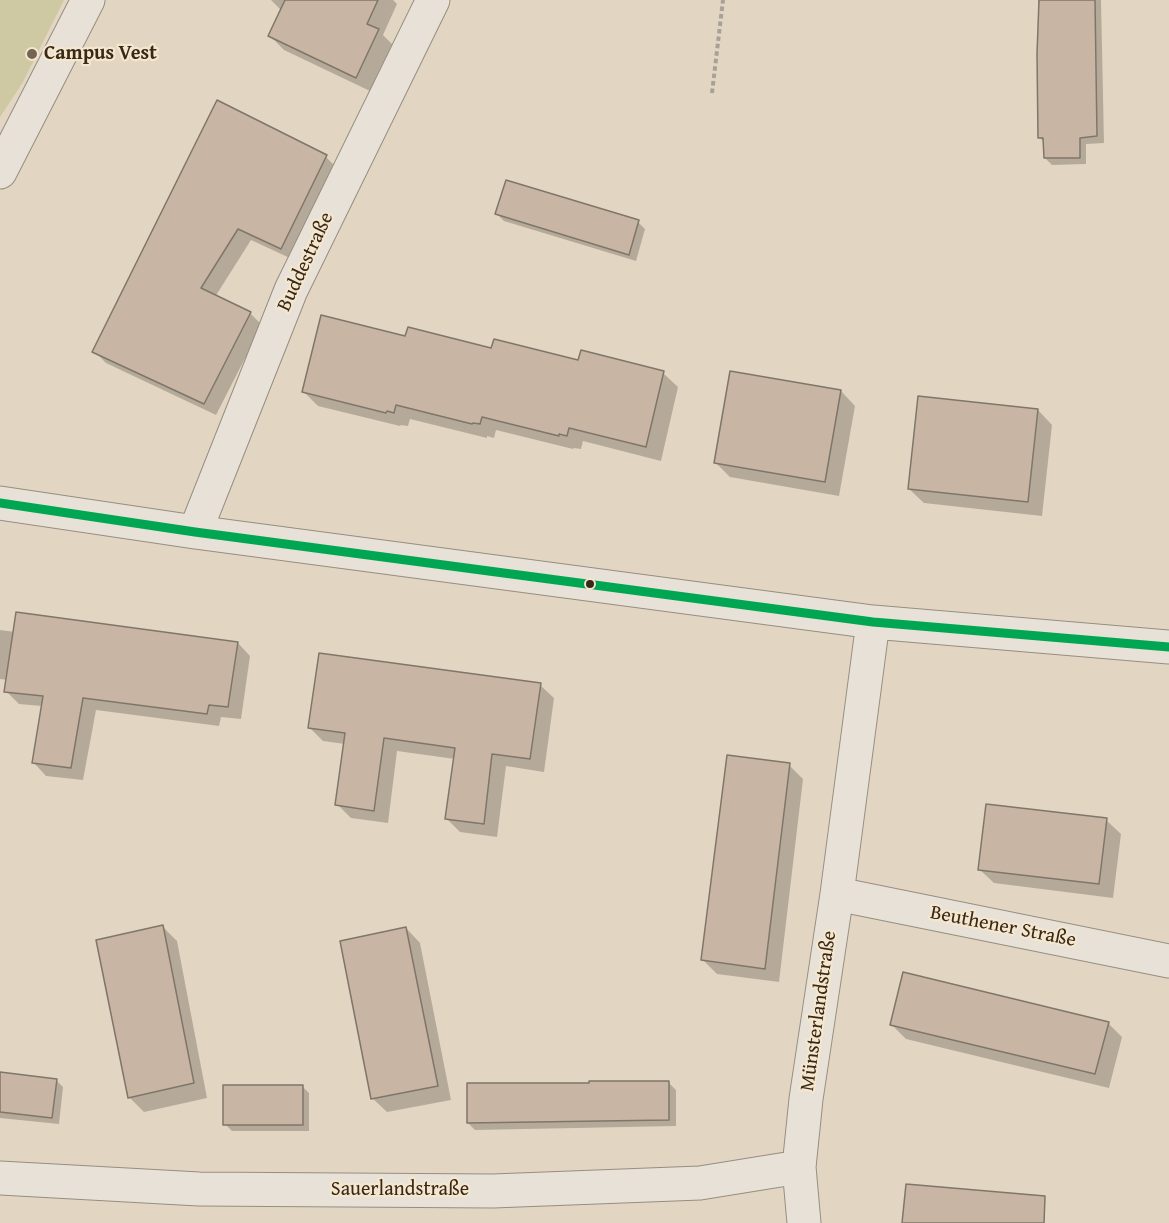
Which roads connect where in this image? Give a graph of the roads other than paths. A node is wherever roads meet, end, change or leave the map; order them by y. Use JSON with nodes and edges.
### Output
{"nodes":[{"id":1,"x":88,"y":0,"type":"edge"},
{"id":2,"x":433,"y":0,"type":"edge"},
{"id":3,"x":0,"y":172,"type":"edge"},
{"id":4,"x":0,"y":503,"type":"edge"},
{"id":5,"x":195,"y":532,"type":"junction"},
{"id":6,"x":873,"y":622,"type":"junction"},
{"id":7,"x":1169,"y":647,"type":"edge"},
{"id":8,"x":837,"y":894,"type":"junction"},
{"id":9,"x":1169,"y":961,"type":"edge"},
{"id":10,"x":799,"y":1167,"type":"junction"},
{"id":11,"x":0,"y":1178,"type":"edge"},
{"id":12,"x":804,"y":1223,"type":"edge"}],
"edges":[{"from":1,"to":3,"type":"street"},
{"from":2,"to":5,"type":"street","name":"Buddestraße"},
{"from":4,"to":5,"type":"street"},
{"from":5,"to":6,"type":"street"},
{"from":6,"to":7,"type":"street"},
{"from":6,"to":8,"type":"street","name":"Münsterlandstraße"},
{"from":8,"to":9,"type":"street","name":"Beuthener Straße"},
{"from":8,"to":10,"type":"street","name":"Münsterlandstraße"},
{"from":10,"to":11,"type":"street","name":"Sauerlandstraße"},
{"from":10,"to":12,"type":"street","name":"Münsterlandstraße"}]}
